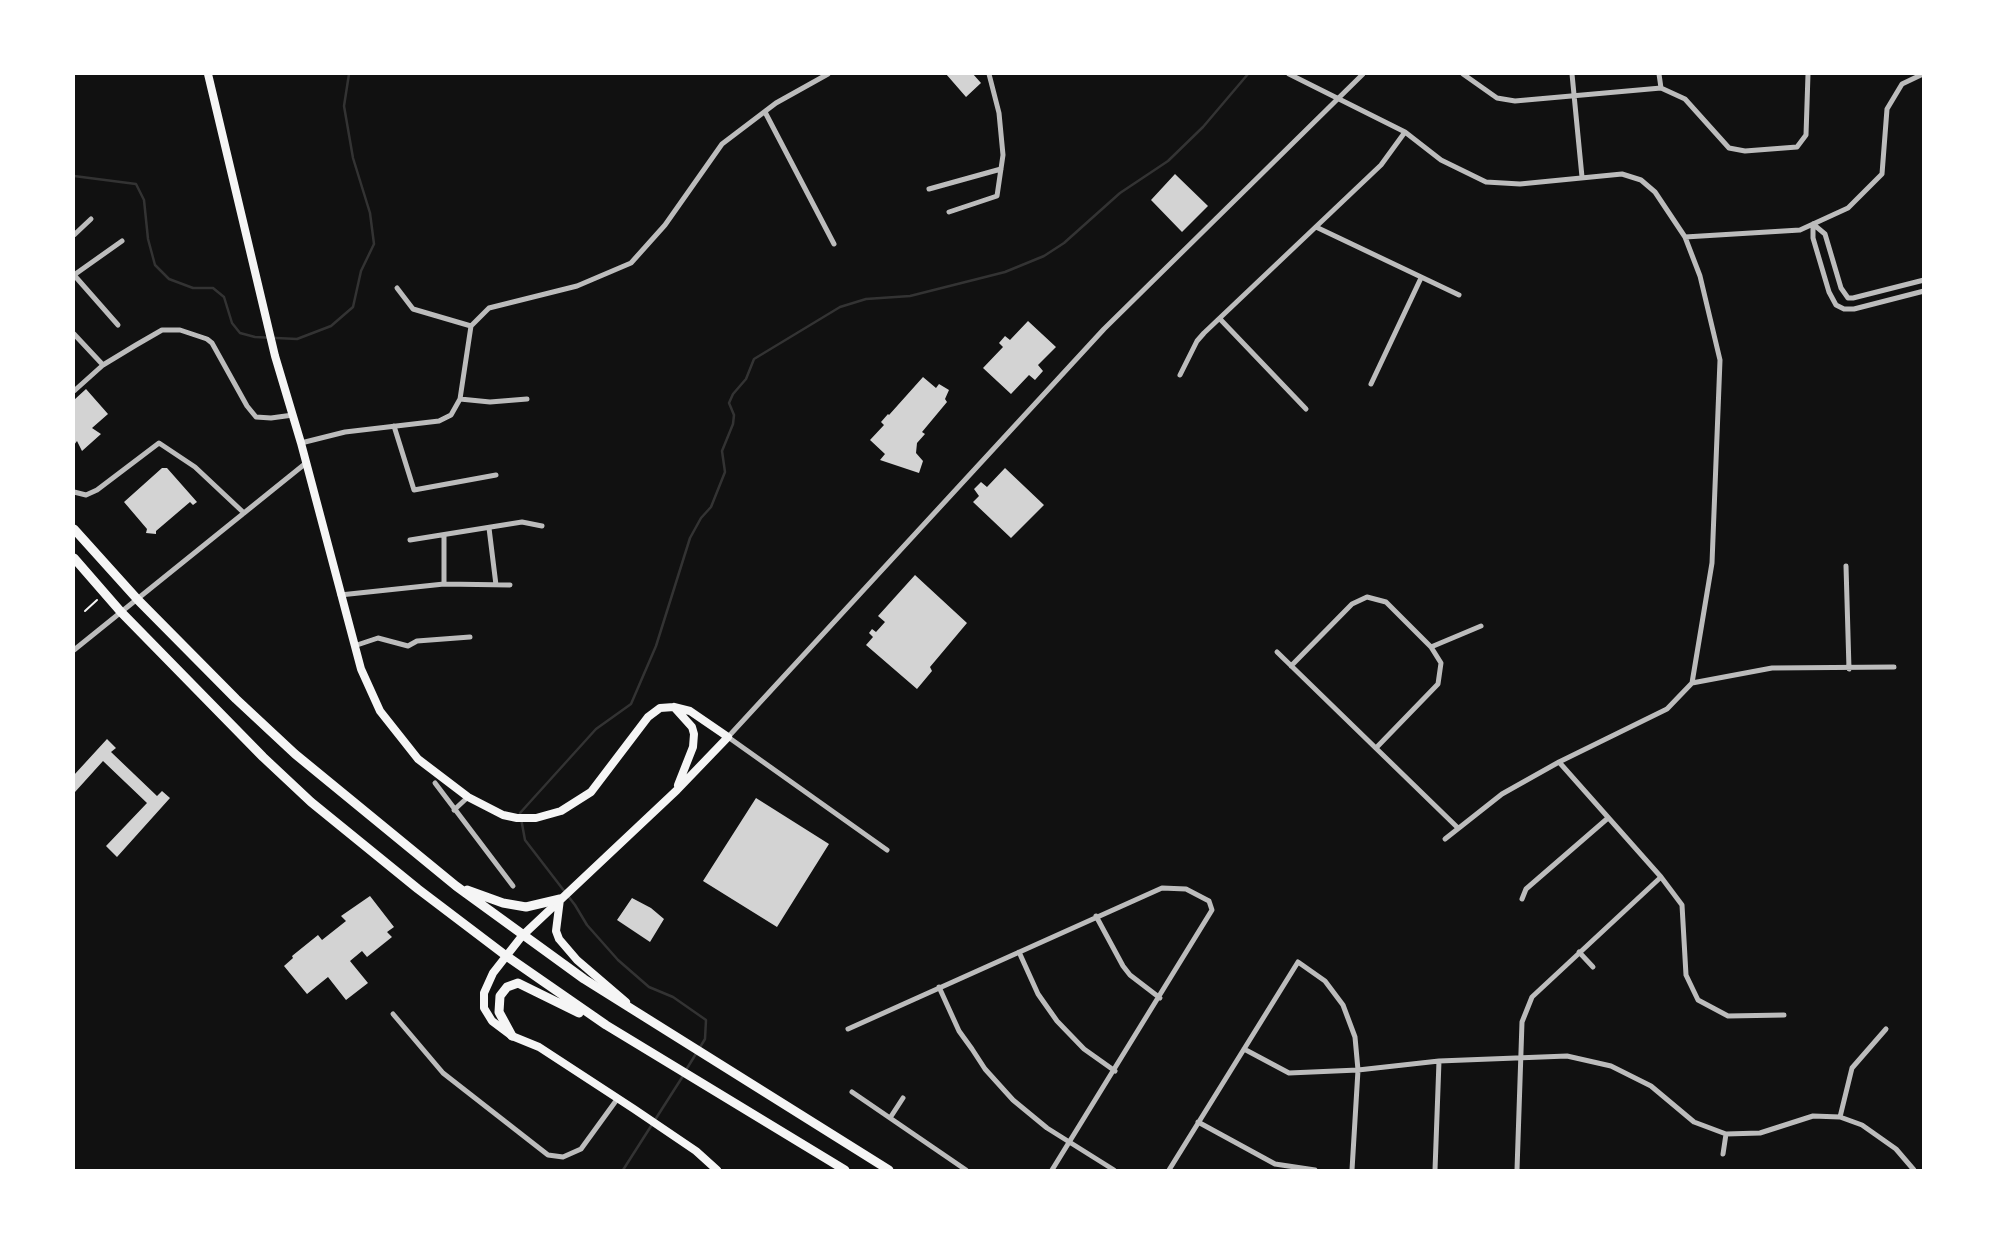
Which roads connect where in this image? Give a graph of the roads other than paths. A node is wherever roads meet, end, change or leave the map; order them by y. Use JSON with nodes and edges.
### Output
{"nodes":[{"id":1,"x":208,"y":74,"type":"edge"},
{"id":2,"x":828,"y":74,"type":"edge"},
{"id":3,"x":989,"y":74,"type":"edge"},
{"id":4,"x":1289,"y":74,"type":"edge"},
{"id":5,"x":1363,"y":74,"type":"edge"},
{"id":6,"x":1463,"y":74,"type":"edge"},
{"id":7,"x":1572,"y":74,"type":"edge"},
{"id":8,"x":1660,"y":74,"type":"edge"},
{"id":9,"x":1808,"y":74,"type":"edge"},
{"id":10,"x":1923,"y":74,"type":"edge"},
{"id":11,"x":1661,"y":88,"type":"junction"},
{"id":12,"x":1576,"y":96,"type":"junction"},
{"id":13,"x":1338,"y":98,"type":"junction"},
{"id":14,"x":765,"y":112,"type":"junction"},
{"id":15,"x":1405,"y":132,"type":"junction"},
{"id":16,"x":1001,"y":169,"type":"junction"},
{"id":17,"x":1582,"y":177,"type":"junction"},
{"id":18,"x":929,"y":189,"type":"dead end"},
{"id":19,"x":949,"y":212,"type":"dead end"},
{"id":20,"x":90,"y":219,"type":"dead end"},
{"id":21,"x":1813,"y":224,"type":"junction"},
{"id":22,"x":1316,"y":227,"type":"junction"},
{"id":23,"x":74,"y":235,"type":"edge"},
{"id":24,"x":1685,"y":237,"type":"junction"},
{"id":25,"x":122,"y":240,"type":"dead end"},
{"id":26,"x":834,"y":244,"type":"dead end"},
{"id":27,"x":74,"y":275,"type":"edge"},
{"id":28,"x":1421,"y":278,"type":"junction"},
{"id":29,"x":1923,"y":279,"type":"edge"},
{"id":30,"x":397,"y":288,"type":"dead end"},
{"id":31,"x":1923,"y":290,"type":"edge"},
{"id":32,"x":1844,"y":293,"type":"junction"},
{"id":33,"x":1459,"y":296,"type":"dead end"},
{"id":34,"x":1836,"y":305,"type":"junction"},
{"id":35,"x":1220,"y":319,"type":"junction"},
{"id":36,"x":118,"y":325,"type":"dead end"},
{"id":37,"x":471,"y":326,"type":"junction"},
{"id":38,"x":74,"y":334,"type":"edge"},
{"id":39,"x":103,"y":365,"type":"junction"},
{"id":40,"x":1180,"y":374,"type":"dead end"},
{"id":41,"x":1371,"y":384,"type":"dead end"},
{"id":42,"x":74,"y":391,"type":"edge"},
{"id":43,"x":460,"y":399,"type":"junction"},
{"id":44,"x":527,"y":399,"type":"dead end"},
{"id":45,"x":1306,"y":409,"type":"dead end"},
{"id":46,"x":293,"y":415,"type":"junction"},
{"id":47,"x":394,"y":426,"type":"junction"},
{"id":48,"x":301,"y":443,"type":"junction"},
{"id":49,"x":306,"y":463,"type":"junction"},
{"id":50,"x":496,"y":475,"type":"dead end"},
{"id":51,"x":74,"y":492,"type":"edge"},
{"id":52,"x":244,"y":513,"type":"junction"},
{"id":53,"x":542,"y":526,"type":"dead end"},
{"id":54,"x":489,"y":528,"type":"junction"},
{"id":55,"x":74,"y":529,"type":"edge"},
{"id":56,"x":444,"y":535,"type":"junction"},
{"id":57,"x":410,"y":540,"type":"dead end"},
{"id":58,"x":74,"y":558,"type":"edge"},
{"id":59,"x":1846,"y":566,"type":"dead end"},
{"id":60,"x":444,"y":584,"type":"junction"},
{"id":61,"x":496,"y":585,"type":"junction"},
{"id":62,"x":510,"y":585,"type":"dead end"},
{"id":63,"x":340,"y":595,"type":"junction"},
{"id":64,"x":138,"y":600,"type":"junction"},
{"id":65,"x":121,"y":612,"type":"junction"},
{"id":66,"x":1481,"y":626,"type":"dead end"},
{"id":67,"x":470,"y":637,"type":"dead end"},
{"id":68,"x":354,"y":646,"type":"junction"},
{"id":69,"x":1432,"y":647,"type":"junction"},
{"id":70,"x":74,"y":650,"type":"edge"},
{"id":71,"x":1278,"y":652,"type":"dead end"},
{"id":72,"x":1291,"y":666,"type":"junction"},
{"id":73,"x":1894,"y":667,"type":"dead end"},
{"id":74,"x":1849,"y":669,"type":"junction"},
{"id":75,"x":1692,"y":683,"type":"junction"},
{"id":76,"x":674,"y":707,"type":"junction"},
{"id":77,"x":728,"y":737,"type":"junction"},
{"id":78,"x":1376,"y":748,"type":"junction"},
{"id":79,"x":1559,"y":762,"type":"junction"},
{"id":80,"x":435,"y":783,"type":"dead end"},
{"id":81,"x":677,"y":790,"type":"junction"},
{"id":82,"x":468,"y":797,"type":"junction"},
{"id":83,"x":454,"y":810,"type":"junction"},
{"id":84,"x":1608,"y":818,"type":"junction"},
{"id":85,"x":1458,"y":828,"type":"junction"},
{"id":86,"x":1445,"y":839,"type":"dead end"},
{"id":87,"x":887,"y":850,"type":"dead end"},
{"id":88,"x":1661,"y":877,"type":"junction"},
{"id":89,"x":456,"y":886,"type":"junction"},
{"id":90,"x":513,"y":886,"type":"dead end"},
{"id":91,"x":561,"y":899,"type":"junction"},
{"id":92,"x":1522,"y":899,"type":"dead end"},
{"id":93,"x":1096,"y":916,"type":"junction"},
{"id":94,"x":522,"y":936,"type":"junction"},
{"id":95,"x":1579,"y":951,"type":"junction"},
{"id":96,"x":1019,"y":952,"type":"junction"},
{"id":97,"x":505,"y":956,"type":"junction"},
{"id":98,"x":1593,"y":967,"type":"dead end"},
{"id":99,"x":939,"y":987,"type":"junction"},
{"id":100,"x":1160,"y":998,"type":"junction"},
{"id":101,"x":640,"y":1013,"type":"junction"},
{"id":102,"x":393,"y":1014,"type":"dead end"},
{"id":103,"x":1784,"y":1015,"type":"dead end"},
{"id":104,"x":606,"y":1026,"type":"junction"},
{"id":105,"x":848,"y":1029,"type":"dead end"},
{"id":106,"x":1886,"y":1029,"type":"dead end"},
{"id":107,"x":512,"y":1035,"type":"junction"},
{"id":108,"x":1244,"y":1049,"type":"junction"},
{"id":109,"x":1520,"y":1056,"type":"junction"},
{"id":110,"x":1439,"y":1061,"type":"junction"},
{"id":111,"x":1357,"y":1070,"type":"junction"},
{"id":112,"x":1115,"y":1071,"type":"junction"},
{"id":113,"x":852,"y":1092,"type":"dead end"},
{"id":114,"x":618,"y":1098,"type":"junction"},
{"id":115,"x":903,"y":1098,"type":"dead end"},
{"id":116,"x":1840,"y":1117,"type":"junction"},
{"id":117,"x":890,"y":1118,"type":"junction"},
{"id":118,"x":1198,"y":1122,"type":"junction"},
{"id":119,"x":1726,"y":1133,"type":"junction"},
{"id":120,"x":1070,"y":1143,"type":"junction"},
{"id":121,"x":1723,"y":1154,"type":"dead end"},
{"id":122,"x":717,"y":1171,"type":"edge"},
{"id":123,"x":845,"y":1171,"type":"edge"},
{"id":124,"x":889,"y":1171,"type":"edge"},
{"id":125,"x":966,"y":1171,"type":"edge"},
{"id":126,"x":1052,"y":1171,"type":"edge"},
{"id":127,"x":1114,"y":1171,"type":"edge"},
{"id":128,"x":1169,"y":1171,"type":"edge"},
{"id":129,"x":1315,"y":1171,"type":"edge"},
{"id":130,"x":1352,"y":1171,"type":"edge"},
{"id":131,"x":1435,"y":1171,"type":"edge"},
{"id":132,"x":1517,"y":1171,"type":"edge"},
{"id":133,"x":1914,"y":1171,"type":"edge"}],
"edges":[{"from":1,"to":46,"type":"main road"},
{"from":2,"to":14,"type":"street"},
{"from":3,"to":16,"type":"street"},
{"from":4,"to":13,"type":"street"},
{"from":5,"to":13,"type":"street"},
{"from":6,"to":12,"type":"street"},
{"from":7,"to":12,"type":"street"},
{"from":8,"to":11,"type":"street"},
{"from":9,"to":11,"type":"street"},
{"from":10,"to":21,"type":"street"},
{"from":11,"to":12,"type":"street"},
{"from":12,"to":17,"type":"street"},
{"from":13,"to":15,"type":"street"},
{"from":13,"to":77,"type":"street"},
{"from":14,"to":26,"type":"street"},
{"from":14,"to":37,"type":"street"},
{"from":15,"to":17,"type":"street"},
{"from":15,"to":22,"type":"street"},
{"from":16,"to":18,"type":"street"},
{"from":16,"to":19,"type":"street"},
{"from":17,"to":24,"type":"street"},
{"from":20,"to":23,"type":"street"},
{"from":21,"to":24,"type":"street"},
{"from":21,"to":32,"type":"street"},
{"from":21,"to":34,"type":"street"},
{"from":22,"to":28,"type":"street"},
{"from":22,"to":35,"type":"street"},
{"from":24,"to":75,"type":"street"},
{"from":25,"to":27,"type":"street"},
{"from":27,"to":36,"type":"street"},
{"from":28,"to":33,"type":"street"},
{"from":28,"to":41,"type":"street"},
{"from":29,"to":32,"type":"street"},
{"from":30,"to":37,"type":"street"},
{"from":31,"to":34,"type":"street"},
{"from":32,"to":34,"type":"street"},
{"from":35,"to":40,"type":"street"},
{"from":35,"to":45,"type":"street"},
{"from":37,"to":43,"type":"street"},
{"from":38,"to":39,"type":"street"},
{"from":39,"to":42,"type":"street"},
{"from":39,"to":46,"type":"street"},
{"from":43,"to":44,"type":"street"},
{"from":43,"to":47,"type":"street"},
{"from":46,"to":48,"type":"main road"},
{"from":47,"to":48,"type":"street"},
{"from":47,"to":50,"type":"street"},
{"from":48,"to":49,"type":"main road"},
{"from":49,"to":52,"type":"street"},
{"from":49,"to":63,"type":"main road"},
{"from":51,"to":52,"type":"street"},
{"from":52,"to":64,"type":"street"},
{"from":53,"to":54,"type":"street"},
{"from":54,"to":56,"type":"street"},
{"from":54,"to":61,"type":"street"},
{"from":55,"to":64,"type":"highway"},
{"from":56,"to":57,"type":"street"},
{"from":56,"to":60,"type":"street"},
{"from":58,"to":65,"type":"highway"},
{"from":59,"to":74,"type":"street"},
{"from":60,"to":61,"type":"street"},
{"from":60,"to":63,"type":"street"},
{"from":61,"to":62,"type":"street"},
{"from":63,"to":68,"type":"main road"},
{"from":64,"to":65,"type":"street"},
{"from":64,"to":89,"type":"highway"},
{"from":65,"to":70,"type":"street"},
{"from":65,"to":97,"type":"highway"},
{"from":66,"to":69,"type":"street"},
{"from":67,"to":68,"type":"street"},
{"from":68,"to":82,"type":"main road"},
{"from":69,"to":72,"type":"street"},
{"from":69,"to":78,"type":"street"},
{"from":71,"to":72,"type":"street"},
{"from":72,"to":78,"type":"street"},
{"from":73,"to":74,"type":"street"},
{"from":74,"to":75,"type":"street"},
{"from":75,"to":79,"type":"street"},
{"from":76,"to":77,"type":"main road"},
{"from":76,"to":81,"type":"main road"},
{"from":76,"to":82,"type":"main road"},
{"from":77,"to":81,"type":"main road"},
{"from":77,"to":87,"type":"street"},
{"from":78,"to":85,"type":"street"},
{"from":79,"to":84,"type":"street"},
{"from":79,"to":85,"type":"street"},
{"from":80,"to":83,"type":"street"},
{"from":81,"to":91,"type":"main road"},
{"from":82,"to":83,"type":"street"},
{"from":83,"to":90,"type":"street"},
{"from":84,"to":88,"type":"street"},
{"from":84,"to":92,"type":"street"},
{"from":85,"to":86,"type":"street"},
{"from":88,"to":95,"type":"street"},
{"from":88,"to":103,"type":"street"},
{"from":89,"to":91,"type":"highway"},
{"from":89,"to":94,"type":"highway"},
{"from":91,"to":94,"type":"main road"},
{"from":91,"to":101,"type":"main road"},
{"from":93,"to":96,"type":"street"},
{"from":93,"to":100,"type":"street"},
{"from":93,"to":100,"type":"street"},
{"from":94,"to":97,"type":"main road"},
{"from":94,"to":101,"type":"highway"},
{"from":95,"to":98,"type":"street"},
{"from":95,"to":109,"type":"street"},
{"from":96,"to":99,"type":"street"},
{"from":96,"to":112,"type":"street"},
{"from":97,"to":104,"type":"highway"},
{"from":97,"to":107,"type":"main road"},
{"from":99,"to":105,"type":"street"},
{"from":99,"to":120,"type":"street"},
{"from":100,"to":112,"type":"street"},
{"from":101,"to":124,"type":"highway"},
{"from":102,"to":114,"type":"street"},
{"from":104,"to":107,"type":"highway"},
{"from":104,"to":123,"type":"highway"},
{"from":106,"to":116,"type":"street"},
{"from":107,"to":114,"type":"main road"},
{"from":108,"to":111,"type":"street"},
{"from":108,"to":111,"type":"street"},
{"from":108,"to":118,"type":"street"},
{"from":109,"to":110,"type":"street"},
{"from":109,"to":119,"type":"street"},
{"from":109,"to":132,"type":"street"},
{"from":110,"to":111,"type":"street"},
{"from":110,"to":131,"type":"street"},
{"from":111,"to":130,"type":"street"},
{"from":112,"to":120,"type":"street"},
{"from":113,"to":117,"type":"street"},
{"from":114,"to":122,"type":"main road"},
{"from":115,"to":117,"type":"street"},
{"from":116,"to":119,"type":"street"},
{"from":116,"to":133,"type":"street"},
{"from":117,"to":125,"type":"street"},
{"from":118,"to":128,"type":"street"},
{"from":118,"to":129,"type":"street"},
{"from":119,"to":121,"type":"street"},
{"from":120,"to":126,"type":"street"},
{"from":120,"to":127,"type":"street"}]}
